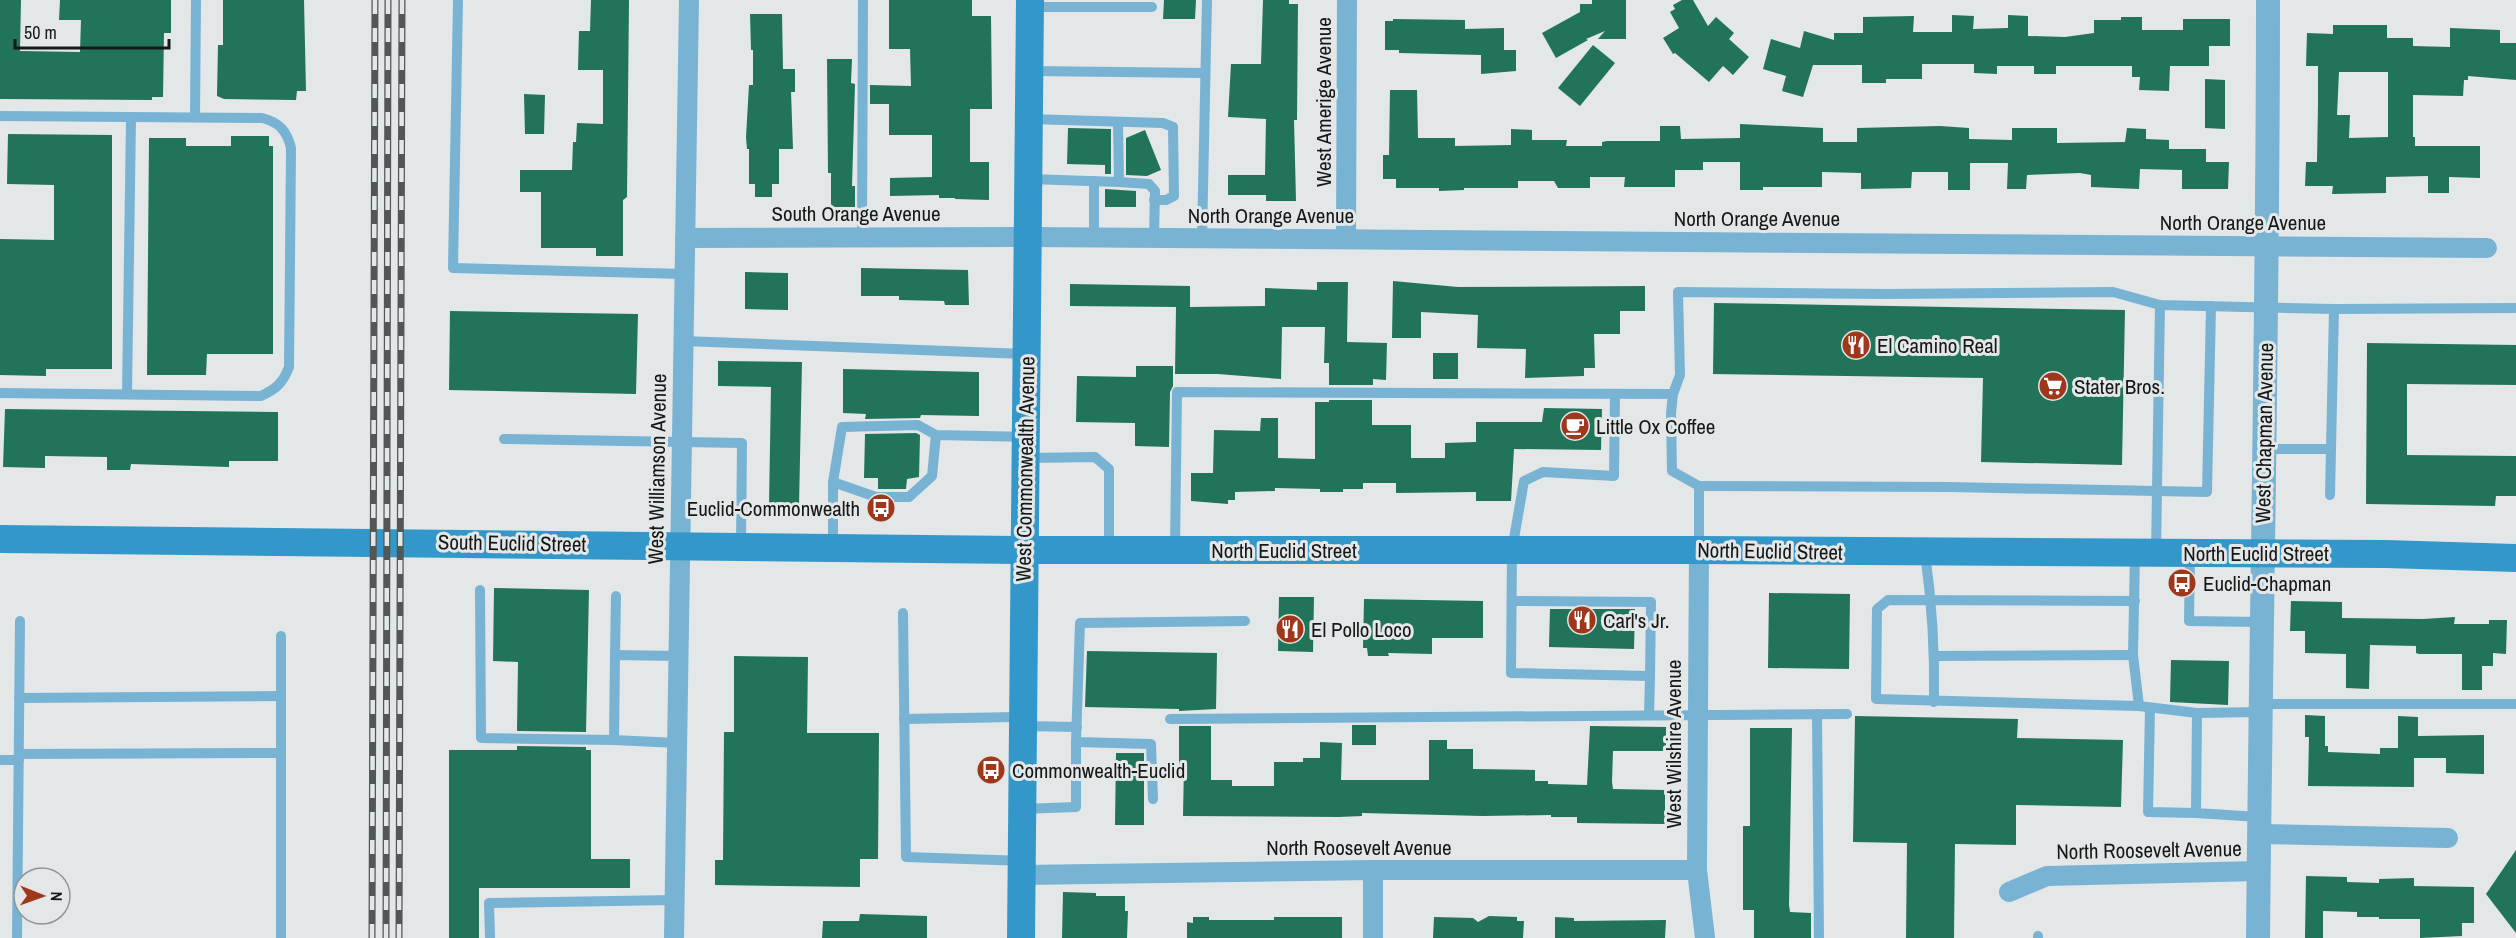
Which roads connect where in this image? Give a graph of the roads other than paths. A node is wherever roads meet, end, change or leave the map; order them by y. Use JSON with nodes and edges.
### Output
{"nodes":[{"id":1,"x":196,"y":0,"type":"edge"},
{"id":2,"x":458,"y":0,"type":"edge"},
{"id":3,"x":689,"y":0,"type":"edge"},
{"id":4,"x":863,"y":0,"type":"edge"},
{"id":5,"x":1207,"y":0,"type":"edge"},
{"id":6,"x":1347,"y":0,"type":"edge"},
{"id":7,"x":2268,"y":0,"type":"edge"},
{"id":8,"x":1030,"y":3,"type":"edge"},
{"id":9,"x":1152,"y":7,"type":"dead end"},
{"id":10,"x":1029,"y":72,"type":"junction"},
{"id":11,"x":1205,"y":73,"type":"junction"},
{"id":12,"x":0,"y":116,"type":"edge"},
{"id":13,"x":131,"y":117,"type":"junction"},
{"id":14,"x":195,"y":117,"type":"junction"},
{"id":15,"x":1029,"y":119,"type":"junction"},
{"id":16,"x":1118,"y":122,"type":"junction"},
{"id":17,"x":1028,"y":179,"type":"junction"},
{"id":18,"x":1094,"y":181,"type":"junction"},
{"id":19,"x":1119,"y":182,"type":"junction"},
{"id":20,"x":1154,"y":200,"type":"junction"},
{"id":21,"x":685,"y":237,"type":"junction"},
{"id":22,"x":862,"y":237,"type":"junction"},
{"id":23,"x":1027,"y":237,"type":"junction"},
{"id":24,"x":1094,"y":237,"type":"junction"},
{"id":25,"x":1154,"y":238,"type":"junction"},
{"id":26,"x":1202,"y":238,"type":"junction"},
{"id":27,"x":1346,"y":239,"type":"junction"},
{"id":28,"x":2268,"y":246,"type":"junction"},
{"id":29,"x":2487,"y":248,"type":"dead end"},
{"id":30,"x":685,"y":274,"type":"junction"},
{"id":31,"x":2160,"y":305,"type":"junction"},
{"id":32,"x":2211,"y":306,"type":"junction"},
{"id":33,"x":2267,"y":307,"type":"junction"},
{"id":34,"x":2516,"y":308,"type":"edge"},
{"id":35,"x":2334,"y":309,"type":"junction"},
{"id":36,"x":683,"y":341,"type":"junction"},
{"id":37,"x":1026,"y":354,"type":"junction"},
{"id":38,"x":0,"y":393,"type":"edge"},
{"id":39,"x":127,"y":394,"type":"junction"},
{"id":40,"x":1615,"y":394,"type":"junction"},
{"id":41,"x":1673,"y":394,"type":"junction"},
{"id":42,"x":936,"y":435,"type":"junction"},
{"id":43,"x":504,"y":439,"type":"dead end"},
{"id":44,"x":682,"y":441,"type":"junction"},
{"id":45,"x":1025,"y":448,"type":"junction"},
{"id":46,"x":2264,"y":449,"type":"junction"},
{"id":47,"x":2331,"y":449,"type":"junction"},
{"id":48,"x":833,"y":482,"type":"junction"},
{"id":49,"x":1699,"y":486,"type":"junction"},
{"id":50,"x":2157,"y":491,"type":"junction"},
{"id":51,"x":2330,"y":495,"type":"dead end"},
{"id":52,"x":0,"y":539,"type":"edge"},
{"id":53,"x":680,"y":545,"type":"junction"},
{"id":54,"x":741,"y":546,"type":"junction"},
{"id":55,"x":833,"y":547,"type":"junction"},
{"id":56,"x":1024,"y":550,"type":"junction"},
{"id":57,"x":1109,"y":550,"type":"junction"},
{"id":58,"x":1175,"y":550,"type":"junction"},
{"id":59,"x":1512,"y":550,"type":"junction"},
{"id":60,"x":1699,"y":550,"type":"junction"},
{"id":61,"x":1925,"y":553,"type":"junction"},
{"id":62,"x":2145,"y":553,"type":"junction"},
{"id":63,"x":2190,"y":553,"type":"junction"},
{"id":64,"x":2262,"y":553,"type":"junction"},
{"id":65,"x":2516,"y":558,"type":"edge"},
{"id":66,"x":480,"y":590,"type":"dead end"},
{"id":67,"x":615,"y":596,"type":"dead end"},
{"id":68,"x":1512,"y":601,"type":"junction"},
{"id":69,"x":1932,"y":601,"type":"junction"},
{"id":70,"x":2134,"y":601,"type":"junction"},
{"id":71,"x":903,"y":613,"type":"dead end"},
{"id":72,"x":20,"y":621,"type":"dead end"},
{"id":73,"x":1245,"y":621,"type":"dead end"},
{"id":74,"x":2261,"y":622,"type":"junction"},
{"id":75,"x":281,"y":636,"type":"dead end"},
{"id":76,"x":615,"y":655,"type":"junction"},
{"id":77,"x":2133,"y":655,"type":"junction"},
{"id":78,"x":678,"y":656,"type":"junction"},
{"id":79,"x":1935,"y":656,"type":"junction"},
{"id":80,"x":1650,"y":676,"type":"junction"},
{"id":81,"x":281,"y":696,"type":"junction"},
{"id":82,"x":19,"y":698,"type":"junction"},
{"id":83,"x":1934,"y":702,"type":"junction"},
{"id":84,"x":2516,"y":704,"type":"edge"},
{"id":85,"x":2144,"y":707,"type":"junction"},
{"id":86,"x":2260,"y":708,"type":"junction"},
{"id":87,"x":2198,"y":713,"type":"junction"},
{"id":88,"x":1817,"y":714,"type":"junction"},
{"id":89,"x":1847,"y":714,"type":"dead end"},
{"id":90,"x":1697,"y":715,"type":"junction"},
{"id":91,"x":1649,"y":716,"type":"junction"},
{"id":92,"x":904,"y":719,"type":"junction"},
{"id":93,"x":1170,"y":719,"type":"dead end"},
{"id":94,"x":1023,"y":722,"type":"junction"},
{"id":95,"x":1077,"y":727,"type":"junction"},
{"id":96,"x":614,"y":740,"type":"junction"},
{"id":97,"x":1076,"y":742,"type":"junction"},
{"id":98,"x":677,"y":743,"type":"junction"},
{"id":99,"x":281,"y":753,"type":"junction"},
{"id":100,"x":19,"y":758,"type":"junction"},
{"id":101,"x":0,"y":760,"type":"edge"},
{"id":102,"x":1153,"y":799,"type":"dead end"},
{"id":103,"x":1022,"y":809,"type":"junction"},
{"id":104,"x":2196,"y":813,"type":"junction"},
{"id":105,"x":2259,"y":825,"type":"junction"},
{"id":106,"x":2448,"y":838,"type":"dead end"},
{"id":107,"x":1022,"y":868,"type":"junction"},
{"id":108,"x":1373,"y":870,"type":"junction"},
{"id":109,"x":1696,"y":870,"type":"junction"},
{"id":110,"x":2259,"y":871,"type":"junction"},
{"id":111,"x":2008,"y":892,"type":"dead end"},
{"id":112,"x":674,"y":900,"type":"junction"},
{"id":113,"x":17,"y":938,"type":"edge"},
{"id":114,"x":281,"y":938,"type":"edge"},
{"id":115,"x":490,"y":938,"type":"edge"},
{"id":116,"x":674,"y":938,"type":"edge"},
{"id":117,"x":1021,"y":938,"type":"edge"},
{"id":118,"x":1373,"y":938,"type":"edge"},
{"id":119,"x":1705,"y":938,"type":"edge"},
{"id":120,"x":1819,"y":938,"type":"edge"},
{"id":121,"x":2258,"y":938,"type":"edge"}],
"edges":[{"from":1,"to":14,"type":"lane"},
{"from":2,"to":30,"type":"lane"},
{"from":3,"to":21,"type":"street","name":"West Williamson Avenue"},
{"from":4,"to":22,"type":"lane"},
{"from":5,"to":11,"type":"lane"},
{"from":6,"to":27,"type":"street","name":"West Amerige Avenue"},
{"from":7,"to":28,"type":"street","name":"West Chapman Avenue"},
{"from":8,"to":9,"type":"lane"},
{"from":8,"to":10,"type":"main road","name":"West Commonwealth Avenue"},
{"from":10,"to":11,"type":"lane"},
{"from":10,"to":15,"type":"main road","name":"West Commonwealth Avenue"},
{"from":11,"to":26,"type":"lane"},
{"from":12,"to":13,"type":"lane"},
{"from":13,"to":14,"type":"lane"},
{"from":13,"to":39,"type":"lane"},
{"from":14,"to":39,"type":"lane"},
{"from":15,"to":16,"type":"lane"},
{"from":15,"to":17,"type":"main road","name":"West Commonwealth Avenue"},
{"from":16,"to":19,"type":"lane"},
{"from":16,"to":20,"type":"lane"},
{"from":17,"to":18,"type":"lane"},
{"from":17,"to":23,"type":"main road","name":"West Commonwealth Avenue"},
{"from":18,"to":19,"type":"lane"},
{"from":18,"to":24,"type":"lane"},
{"from":19,"to":20,"type":"lane"},
{"from":20,"to":25,"type":"lane"},
{"from":21,"to":22,"type":"street","name":"South Orange Avenue"},
{"from":21,"to":30,"type":"street","name":"West Williamson Avenue"},
{"from":22,"to":23,"type":"street","name":"South Orange Avenue"},
{"from":23,"to":24,"type":"street","name":"North Orange Avenue"},
{"from":23,"to":37,"type":"main road","name":"West Commonwealth Avenue"},
{"from":24,"to":25,"type":"street","name":"North Orange Avenue"},
{"from":25,"to":26,"type":"street","name":"North Orange Avenue"},
{"from":26,"to":27,"type":"street","name":"North Orange Avenue"},
{"from":27,"to":28,"type":"street","name":"North Orange Avenue"},
{"from":28,"to":29,"type":"street","name":"North Orange Avenue"},
{"from":28,"to":33,"type":"street","name":"West Chapman Avenue"},
{"from":30,"to":36,"type":"street","name":"West Williamson Avenue"},
{"from":31,"to":32,"type":"lane"},
{"from":31,"to":41,"type":"lane"},
{"from":31,"to":50,"type":"lane"},
{"from":32,"to":33,"type":"lane"},
{"from":32,"to":50,"type":"lane"},
{"from":33,"to":35,"type":"lane"},
{"from":33,"to":46,"type":"street","name":"West Chapman Avenue"},
{"from":34,"to":35,"type":"lane"},
{"from":35,"to":47,"type":"lane"},
{"from":36,"to":37,"type":"lane"},
{"from":36,"to":44,"type":"street","name":"West Williamson Avenue"},
{"from":37,"to":45,"type":"main road","name":"West Commonwealth Avenue"},
{"from":38,"to":39,"type":"lane"},
{"from":40,"to":41,"type":"lane"},
{"from":40,"to":58,"type":"lane"},
{"from":40,"to":59,"type":"lane"},
{"from":41,"to":49,"type":"lane"},
{"from":42,"to":45,"type":"lane"},
{"from":42,"to":48,"type":"lane"},
{"from":42,"to":48,"type":"lane"},
{"from":43,"to":44,"type":"lane"},
{"from":44,"to":53,"type":"street","name":"West Williamson Avenue"},
{"from":44,"to":54,"type":"lane"},
{"from":45,"to":56,"type":"main road","name":"West Commonwealth Avenue"},
{"from":45,"to":57,"type":"lane"},
{"from":46,"to":47,"type":"lane"},
{"from":46,"to":64,"type":"street","name":"West Chapman Avenue"},
{"from":47,"to":51,"type":"lane"},
{"from":48,"to":55,"type":"lane"},
{"from":49,"to":50,"type":"lane"},
{"from":49,"to":60,"type":"lane"},
{"from":50,"to":62,"type":"lane"},
{"from":52,"to":53,"type":"main road","name":"South Euclid Street"},
{"from":53,"to":54,"type":"main road","name":"South Euclid Street"},
{"from":53,"to":78,"type":"street","name":"West Williamson Avenue"},
{"from":54,"to":55,"type":"main road","name":"South Euclid Street"},
{"from":55,"to":56,"type":"main road","name":"South Euclid Street"},
{"from":56,"to":57,"type":"main road","name":"North Euclid Street"},
{"from":56,"to":94,"type":"main road","name":"West Commonwealth Avenue"},
{"from":57,"to":58,"type":"main road","name":"North Euclid Street"},
{"from":58,"to":59,"type":"main road","name":"North Euclid Street"},
{"from":59,"to":60,"type":"main road","name":"North Euclid Street"},
{"from":59,"to":68,"type":"lane"},
{"from":60,"to":61,"type":"main road","name":"North Euclid Street"},
{"from":60,"to":90,"type":"street","name":"West Wilshire Avenue"},
{"from":61,"to":62,"type":"main road","name":"North Euclid Street"},
{"from":61,"to":69,"type":"lane"},
{"from":62,"to":63,"type":"main road","name":"North Euclid Street"},
{"from":62,"to":70,"type":"lane"},
{"from":63,"to":64,"type":"main road","name":"North Euclid Street"},
{"from":63,"to":74,"type":"lane"},
{"from":64,"to":65,"type":"main road","name":"North Euclid Street"},
{"from":64,"to":74,"type":"street","name":"West Chapman Avenue"},
{"from":66,"to":96,"type":"lane"},
{"from":67,"to":76,"type":"lane"},
{"from":68,"to":80,"type":"lane"},
{"from":68,"to":80,"type":"lane"},
{"from":69,"to":70,"type":"lane"},
{"from":69,"to":79,"type":"lane"},
{"from":69,"to":83,"type":"lane"},
{"from":70,"to":77,"type":"lane"},
{"from":71,"to":92,"type":"lane"},
{"from":72,"to":82,"type":"lane"},
{"from":73,"to":95,"type":"lane"},
{"from":74,"to":86,"type":"street","name":"West Chapman Avenue"},
{"from":75,"to":81,"type":"lane"},
{"from":76,"to":78,"type":"lane"},
{"from":76,"to":96,"type":"lane"},
{"from":77,"to":79,"type":"lane"},
{"from":77,"to":85,"type":"lane"},
{"from":78,"to":98,"type":"street","name":"West Williamson Avenue"},
{"from":79,"to":83,"type":"lane"},
{"from":80,"to":91,"type":"lane"},
{"from":81,"to":82,"type":"lane"},
{"from":81,"to":99,"type":"lane"},
{"from":82,"to":100,"type":"lane"},
{"from":83,"to":85,"type":"lane"},
{"from":84,"to":86,"type":"lane"},
{"from":85,"to":87,"type":"lane"},
{"from":85,"to":104,"type":"lane"},
{"from":86,"to":87,"type":"lane"},
{"from":86,"to":105,"type":"street","name":"West Chapman Avenue"},
{"from":87,"to":104,"type":"lane"},
{"from":88,"to":89,"type":"lane"},
{"from":88,"to":90,"type":"lane"},
{"from":88,"to":120,"type":"lane"},
{"from":90,"to":91,"type":"lane"},
{"from":90,"to":109,"type":"street","name":"West Wilshire Avenue"},
{"from":91,"to":93,"type":"lane"},
{"from":92,"to":94,"type":"lane"},
{"from":92,"to":107,"type":"lane"},
{"from":94,"to":95,"type":"lane"},
{"from":94,"to":103,"type":"main road","name":"West Commonwealth Avenue"},
{"from":95,"to":97,"type":"lane"},
{"from":96,"to":98,"type":"lane"},
{"from":97,"to":102,"type":"lane"},
{"from":97,"to":103,"type":"lane"},
{"from":98,"to":112,"type":"street","name":"West Williamson Avenue"},
{"from":99,"to":100,"type":"lane"},
{"from":99,"to":114,"type":"lane"},
{"from":100,"to":101,"type":"lane"},
{"from":100,"to":113,"type":"lane"},
{"from":103,"to":107,"type":"main road","name":"West Commonwealth Avenue"},
{"from":104,"to":105,"type":"lane"},
{"from":105,"to":106,"type":"street","name":"North Roosevelt Avenue"},
{"from":105,"to":110,"type":"street","name":"West Chapman Avenue"},
{"from":107,"to":108,"type":"street","name":"North Roosevelt Avenue"},
{"from":107,"to":117,"type":"main road","name":"West Commonwealth Avenue"},
{"from":108,"to":109,"type":"street","name":"North Roosevelt Avenue"},
{"from":108,"to":118,"type":"street"},
{"from":109,"to":119,"type":"street","name":"West Wilshire Avenue"},
{"from":110,"to":111,"type":"street","name":"North Roosevelt Avenue"},
{"from":110,"to":121,"type":"street","name":"West Chapman Avenue"},
{"from":112,"to":115,"type":"lane"},
{"from":112,"to":116,"type":"street","name":"West Williamson Avenue"}]}
